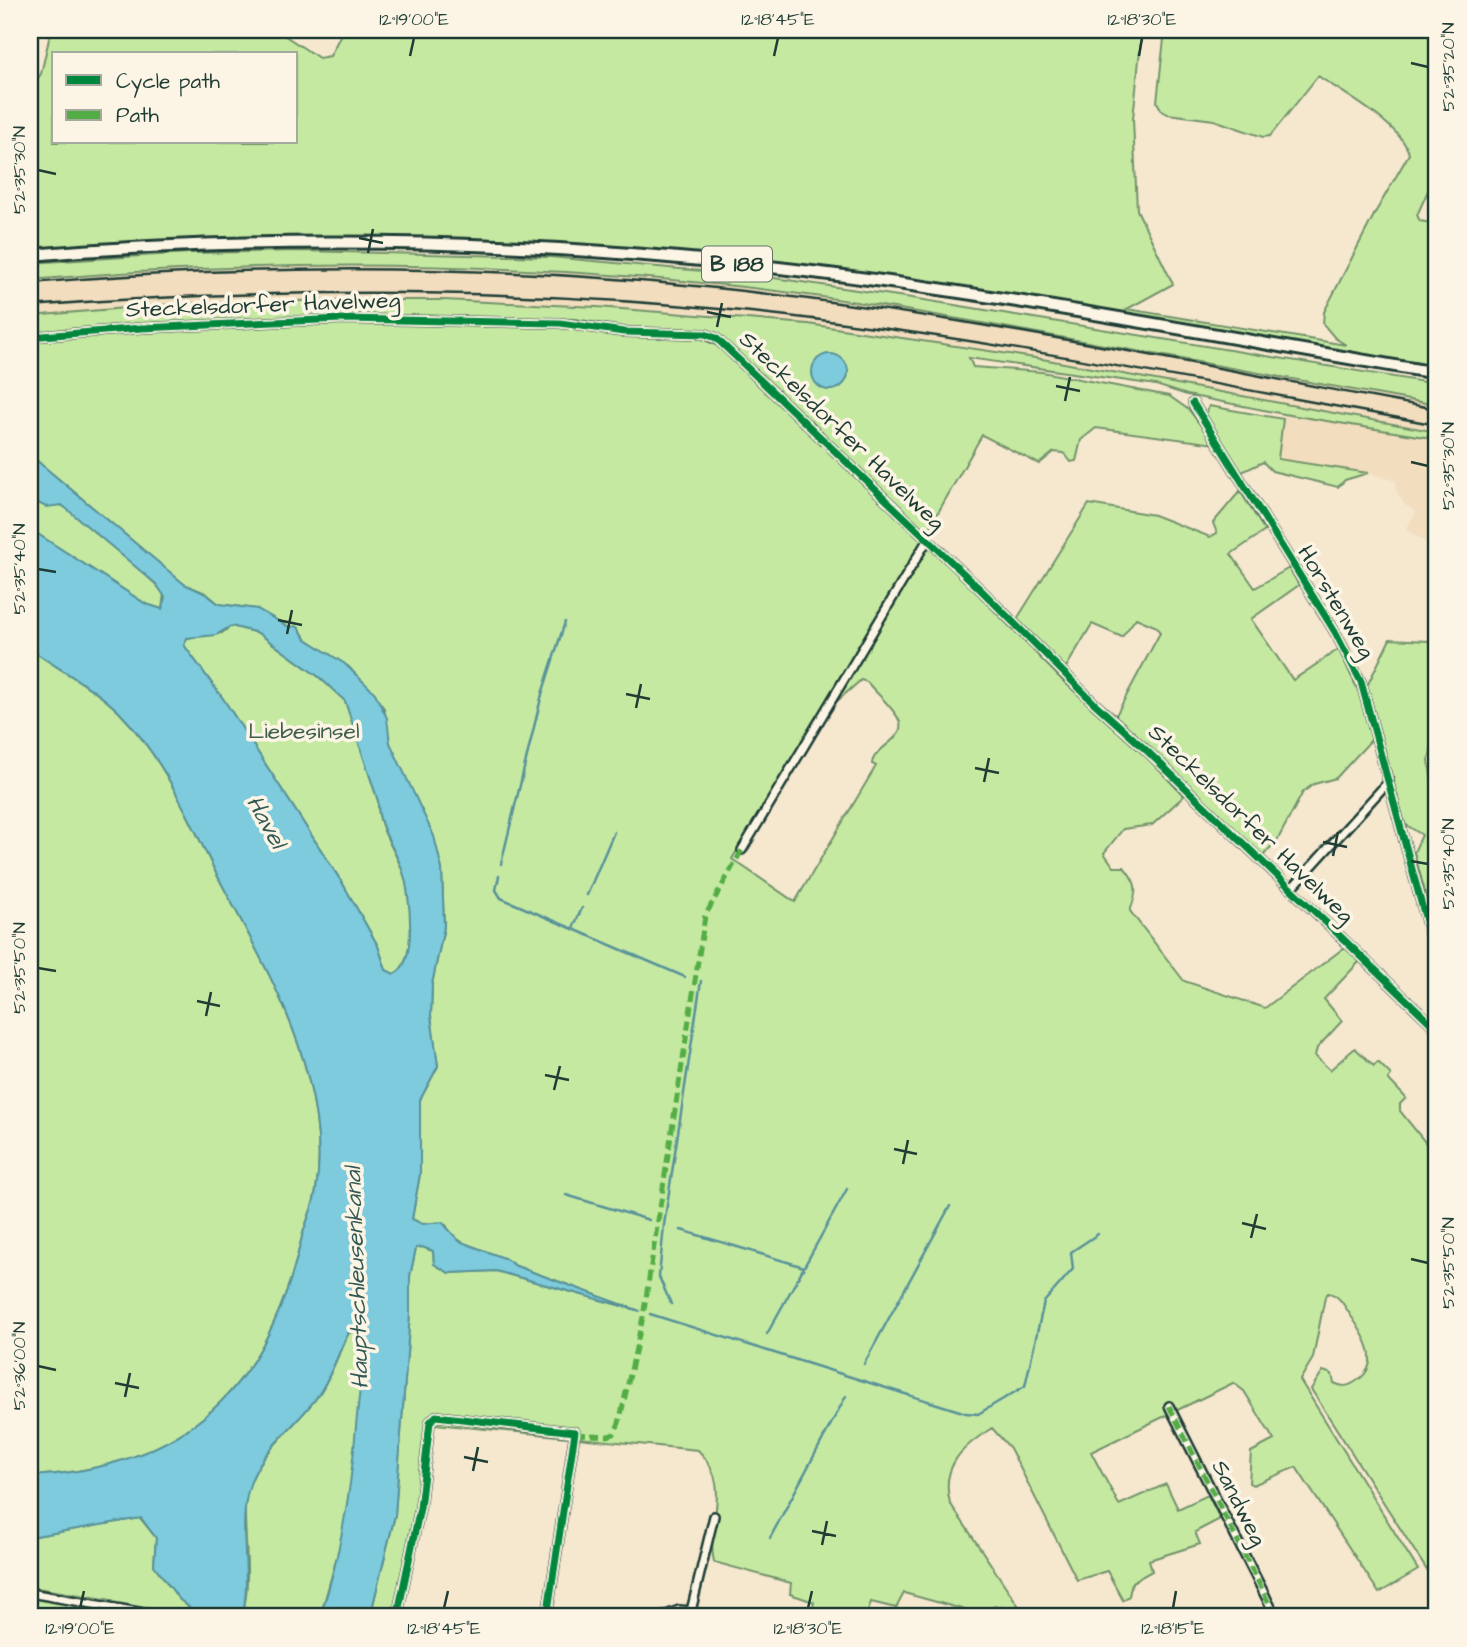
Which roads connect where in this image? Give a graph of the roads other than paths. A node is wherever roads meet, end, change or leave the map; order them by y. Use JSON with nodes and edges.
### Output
{"nodes":[{"id":1,"x":30,"y":255,"type":"edge"},
{"id":2,"x":30,"y":337,"type":"edge"},
{"id":3,"x":1437,"y":373,"type":"edge"},
{"id":4,"x":1193,"y":403,"type":"dead end"},
{"id":5,"x":928,"y":539,"type":"junction"},
{"id":6,"x":1389,"y":781,"type":"junction"},
{"id":7,"x":742,"y":850,"type":"dead end"},
{"id":8,"x":1291,"y":888,"type":"junction"},
{"id":9,"x":1437,"y":961,"type":"edge"},
{"id":10,"x":1437,"y":1029,"type":"edge"},
{"id":11,"x":1169,"y":1406,"type":"dead end"},
{"id":12,"x":714,"y":1516,"type":"dead end"},
{"id":13,"x":30,"y":1594,"type":"edge"},
{"id":14,"x":691,"y":1611,"type":"junction"},
{"id":15,"x":700,"y":1615,"type":"edge"},
{"id":16,"x":167,"y":1617,"type":"edge"},
{"id":17,"x":397,"y":1617,"type":"edge"},
{"id":18,"x":547,"y":1617,"type":"edge"},
{"id":19,"x":661,"y":1617,"type":"edge"},
{"id":20,"x":714,"y":1617,"type":"edge"},
{"id":21,"x":1276,"y":1617,"type":"edge"}],
"edges":[{"from":1,"to":3,"type":"main road","number":"B 188"},
{"from":2,"to":5,"type":"street","name":"Steckelsdorfer Havelweg"},
{"from":4,"to":6,"type":"street","name":"Horstenweg"},
{"from":5,"to":7,"type":"street","name":"Steckelsdorfer Havelweg"},
{"from":5,"to":8,"type":"street","name":"Steckelsdorfer Havelweg"},
{"from":6,"to":8,"type":"street","name":"Steckelsdorfer Havelweg"},
{"from":6,"to":9,"type":"street","name":"Horstenweg"},
{"from":8,"to":10,"type":"street","name":"Steckelsdorfer Havelweg"},
{"from":11,"to":21,"type":"street","name":"Sandweg"},
{"from":12,"to":14,"type":"street"},
{"from":13,"to":16,"type":"street"},
{"from":14,"to":15,"type":"street"},
{"from":14,"to":19,"type":"street"},
{"from":15,"to":20,"type":"street"},
{"from":17,"to":18,"type":"street"}]}
